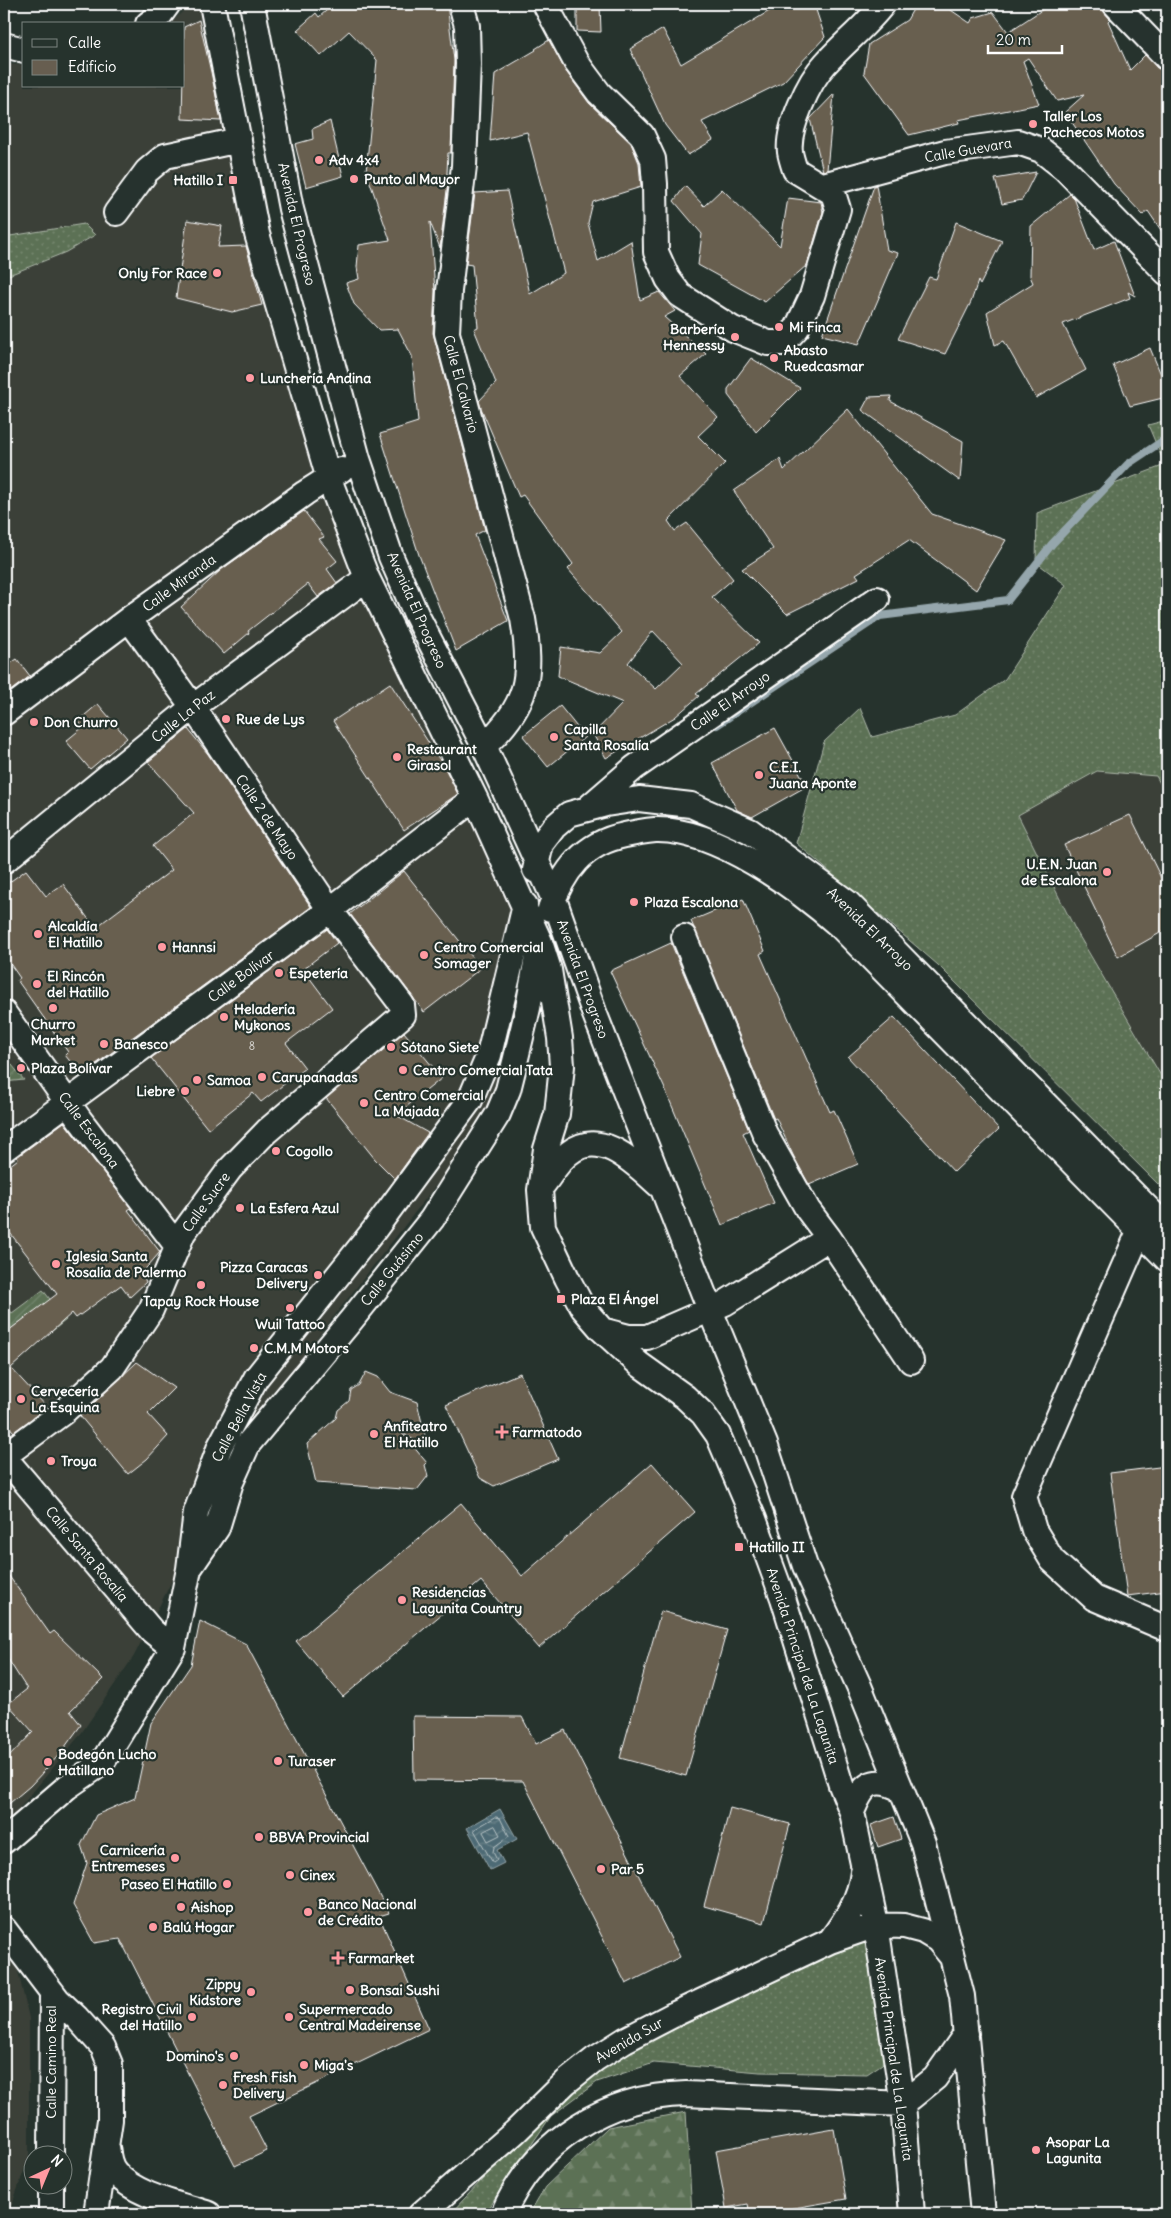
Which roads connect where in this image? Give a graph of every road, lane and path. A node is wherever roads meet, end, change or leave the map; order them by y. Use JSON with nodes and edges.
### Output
{"nodes":[{"id":1,"x":168,"y":4,"type":"edge"},
{"id":2,"x":212,"y":4,"type":"edge"},
{"id":3,"x":252,"y":4,"type":"edge"},
{"id":4,"x":460,"y":4,"type":"edge"},
{"id":5,"x":545,"y":4,"type":"edge"},
{"id":6,"x":883,"y":4,"type":"edge"},
{"id":7,"x":1115,"y":4,"type":"edge"},
{"id":8,"x":150,"y":22,"type":"edge"},
{"id":9,"x":4,"y":45,"type":"edge"},
{"id":10,"x":22,"y":50,"type":"edge"},
{"id":11,"x":1167,"y":58,"type":"edge"},
{"id":12,"x":239,"y":140,"type":"junction"},
{"id":13,"x":823,"y":185,"type":"junction"},
{"id":14,"x":116,"y":213,"type":"dead end"},
{"id":15,"x":1167,"y":274,"type":"edge"},
{"id":16,"x":358,"y":459,"type":"junction"},
{"id":17,"x":329,"y":479,"type":"junction"},
{"id":18,"x":367,"y":578,"type":"junction"},
{"id":19,"x":877,"y":599,"type":"dead end"},
{"id":20,"x":129,"y":619,"type":"junction"},
{"id":21,"x":193,"y":707,"type":"junction"},
{"id":22,"x":4,"y":712,"type":"edge"},
{"id":23,"x":484,"y":746,"type":"junction"},
{"id":24,"x":475,"y":798,"type":"junction"},
{"id":25,"x":587,"y":808,"type":"junction"},
{"id":26,"x":4,"y":861,"type":"edge"},
{"id":27,"x":538,"y":863,"type":"junction"},
{"id":28,"x":554,"y":899,"type":"junction"},
{"id":29,"x":524,"y":909,"type":"junction"},
{"id":30,"x":330,"y":910,"type":"junction"},
{"id":31,"x":684,"y":938,"type":"dead end"},
{"id":32,"x":540,"y":942,"type":"junction"},
{"id":33,"x":4,"y":1013,"type":"edge"},
{"id":34,"x":402,"y":1015,"type":"joint"},
{"id":35,"x":69,"y":1103,"type":"junction"},
{"id":36,"x":4,"y":1149,"type":"edge"},
{"id":37,"x":663,"y":1189,"type":"junction"},
{"id":38,"x":540,"y":1190,"type":"junction"},
{"id":39,"x":1144,"y":1220,"type":"junction"},
{"id":40,"x":1167,"y":1228,"type":"edge"},
{"id":41,"x":829,"y":1238,"type":"junction"},
{"id":42,"x":177,"y":1246,"type":"junction"},
{"id":43,"x":1167,"y":1259,"type":"edge"},
{"id":44,"x":710,"y":1310,"type":"junction"},
{"id":45,"x":602,"y":1330,"type":"junction"},
{"id":46,"x":911,"y":1361,"type":"dead end"},
{"id":47,"x":4,"y":1456,"type":"edge"},
{"id":48,"x":189,"y":1569,"type":"junction"},
{"id":49,"x":1167,"y":1629,"type":"edge"},
{"id":50,"x":173,"y":1648,"type":"junction"},
{"id":51,"x":901,"y":1789,"type":"junction"},
{"id":52,"x":852,"y":1812,"type":"junction"},
{"id":53,"x":4,"y":1841,"type":"edge"},
{"id":54,"x":864,"y":1865,"type":"junction"},
{"id":55,"x":876,"y":1925,"type":"junction"},
{"id":56,"x":4,"y":1929,"type":"edge"},
{"id":57,"x":830,"y":1941,"type":"junction"},
{"id":58,"x":953,"y":1958,"type":"junction"},
{"id":59,"x":52,"y":1992,"type":"junction"},
{"id":60,"x":966,"y":2034,"type":"junction"},
{"id":61,"x":903,"y":2104,"type":"junction"},
{"id":62,"x":107,"y":2144,"type":"junction"},
{"id":63,"x":51,"y":2146,"type":"edge"},
{"id":64,"x":51,"y":2196,"type":"edge"},
{"id":65,"x":51,"y":2214,"type":"edge"},
{"id":66,"x":96,"y":2214,"type":"edge"},
{"id":67,"x":209,"y":2214,"type":"edge"},
{"id":68,"x":421,"y":2214,"type":"edge"},
{"id":69,"x":503,"y":2214,"type":"edge"},
{"id":70,"x":912,"y":2214,"type":"edge"},
{"id":71,"x":983,"y":2214,"type":"edge"}],
"edges":[{"from":1,"to":8,"type":"street"},
{"from":2,"to":12,"type":"street","name":"Avenida El Progreso"},
{"from":3,"to":16,"type":"street","name":"Avenida El Progreso"},
{"from":4,"to":23,"type":"street","name":"Calle El Calvario"},
{"from":5,"to":13,"type":"street"},
{"from":6,"to":13,"type":"street"},
{"from":7,"to":11,"type":"street"},
{"from":9,"to":10,"type":"street"},
{"from":12,"to":14,"type":"street"},
{"from":12,"to":17,"type":"street","name":"Avenida El Progreso"},
{"from":13,"to":15,"type":"street","name":"Calle Guevara"},
{"from":16,"to":17,"type":"street","name":"Calle Miranda"},
{"from":16,"to":23,"type":"street","name":"Avenida El Progreso"},
{"from":17,"to":18,"type":"street","name":"Avenida El Progreso"},
{"from":17,"to":20,"type":"street","name":"Calle Miranda"},
{"from":18,"to":21,"type":"street","name":"Calle La Paz"},
{"from":18,"to":24,"type":"street","name":"Avenida El Progreso"},
{"from":19,"to":25,"type":"street","name":"Calle El Arroyo"},
{"from":20,"to":21,"type":"street","name":"Calle 2 de Mayo"},
{"from":20,"to":22,"type":"street","name":"Calle Miranda"},
{"from":21,"to":26,"type":"street","name":"Calle La Paz"},
{"from":21,"to":30,"type":"street","name":"Calle 2 de Mayo"},
{"from":23,"to":27,"type":"street","name":"Avenida El Progreso"},
{"from":24,"to":29,"type":"street","name":"Avenida El Progreso"},
{"from":24,"to":30,"type":"street","name":"Calle Bolívar"},
{"from":25,"to":27,"type":"street","name":"Avenida El Arroyo"},
{"from":25,"to":39,"type":"street","name":"Avenida El Arroyo"},
{"from":27,"to":28,"type":"street","name":"Avenida El Progreso"},
{"from":27,"to":29,"type":"street","name":"Avenida El Arroyo"},
{"from":28,"to":32,"type":"street","name":"Avenida El Arroyo"},
{"from":28,"to":37,"type":"street","name":"Avenida El Progreso"},
{"from":28,"to":39,"type":"street","name":"Avenida El Arroyo"},
{"from":29,"to":32,"type":"street","name":"Avenida El Progreso"},
{"from":29,"to":48,"type":"street","name":"Calle Bella Vista"},
{"from":30,"to":34,"type":"street","name":"Calle 2 de Mayo"},
{"from":30,"to":35,"type":"street","name":"Calle Bolívar"},
{"from":31,"to":41,"type":"street"},
{"from":32,"to":38,"type":"street","name":"Avenida El Progreso"},
{"from":32,"to":48,"type":"street","name":"Calle Guásimo"},
{"from":33,"to":35,"type":"street","name":"Calle Escalona"},
{"from":34,"to":42,"type":"street","name":"Calle Sucre"},
{"from":35,"to":36,"type":"street","name":"Calle Bolívar"},
{"from":35,"to":42,"type":"street","name":"Calle Escalona"},
{"from":37,"to":38,"type":"street"},
{"from":37,"to":44,"type":"street"},
{"from":38,"to":45,"type":"street","name":"Avenida Principal de La Lagunita"},
{"from":39,"to":40,"type":"street","name":"Avenida El Arroyo"},
{"from":39,"to":43,"type":"street","name":"Avenida El Arroyo"},
{"from":39,"to":49,"type":"street"},
{"from":41,"to":44,"type":"street"},
{"from":41,"to":46,"type":"street"},
{"from":42,"to":47,"type":"street","name":"Calle Sucre"},
{"from":44,"to":45,"type":"street"},
{"from":44,"to":51,"type":"street"},
{"from":45,"to":52,"type":"street","name":"Avenida Principal de La Lagunita"},
{"from":47,"to":50,"type":"street","name":"Calle Santa Rosalía"},
{"from":48,"to":50,"type":"street","name":"Calle Bella Vista"},
{"from":50,"to":53,"type":"street","name":"Calle Bella Vista"},
{"from":51,"to":52,"type":"street"},
{"from":51,"to":58,"type":"street"},
{"from":52,"to":54,"type":"street","name":"Avenida Principal de La Lagunita"},
{"from":54,"to":55,"type":"street","name":"Avenida Principal de La Lagunita"},
{"from":54,"to":57,"type":"street"},
{"from":55,"to":57,"type":"street","name":"Avenida Sur"},
{"from":55,"to":58,"type":"street"},
{"from":55,"to":61,"type":"street","name":"Avenida Principal de La Lagunita"},
{"from":56,"to":59,"type":"street"},
{"from":57,"to":68,"type":"street","name":"Avenida Sur"},
{"from":58,"to":60,"type":"street"},
{"from":59,"to":62,"type":"street","name":"Calle Camino Real"},
{"from":59,"to":63,"type":"street","name":"Calle Camino Real"},
{"from":60,"to":61,"type":"street"},
{"from":60,"to":71,"type":"street"},
{"from":61,"to":69,"type":"street"},
{"from":61,"to":70,"type":"street","name":"Avenida Principal de La Lagunita"},
{"from":62,"to":66,"type":"street","name":"Calle Camino Real"},
{"from":62,"to":67,"type":"street","name":"Calle Camino Real"},
{"from":64,"to":65,"type":"street"}]}
